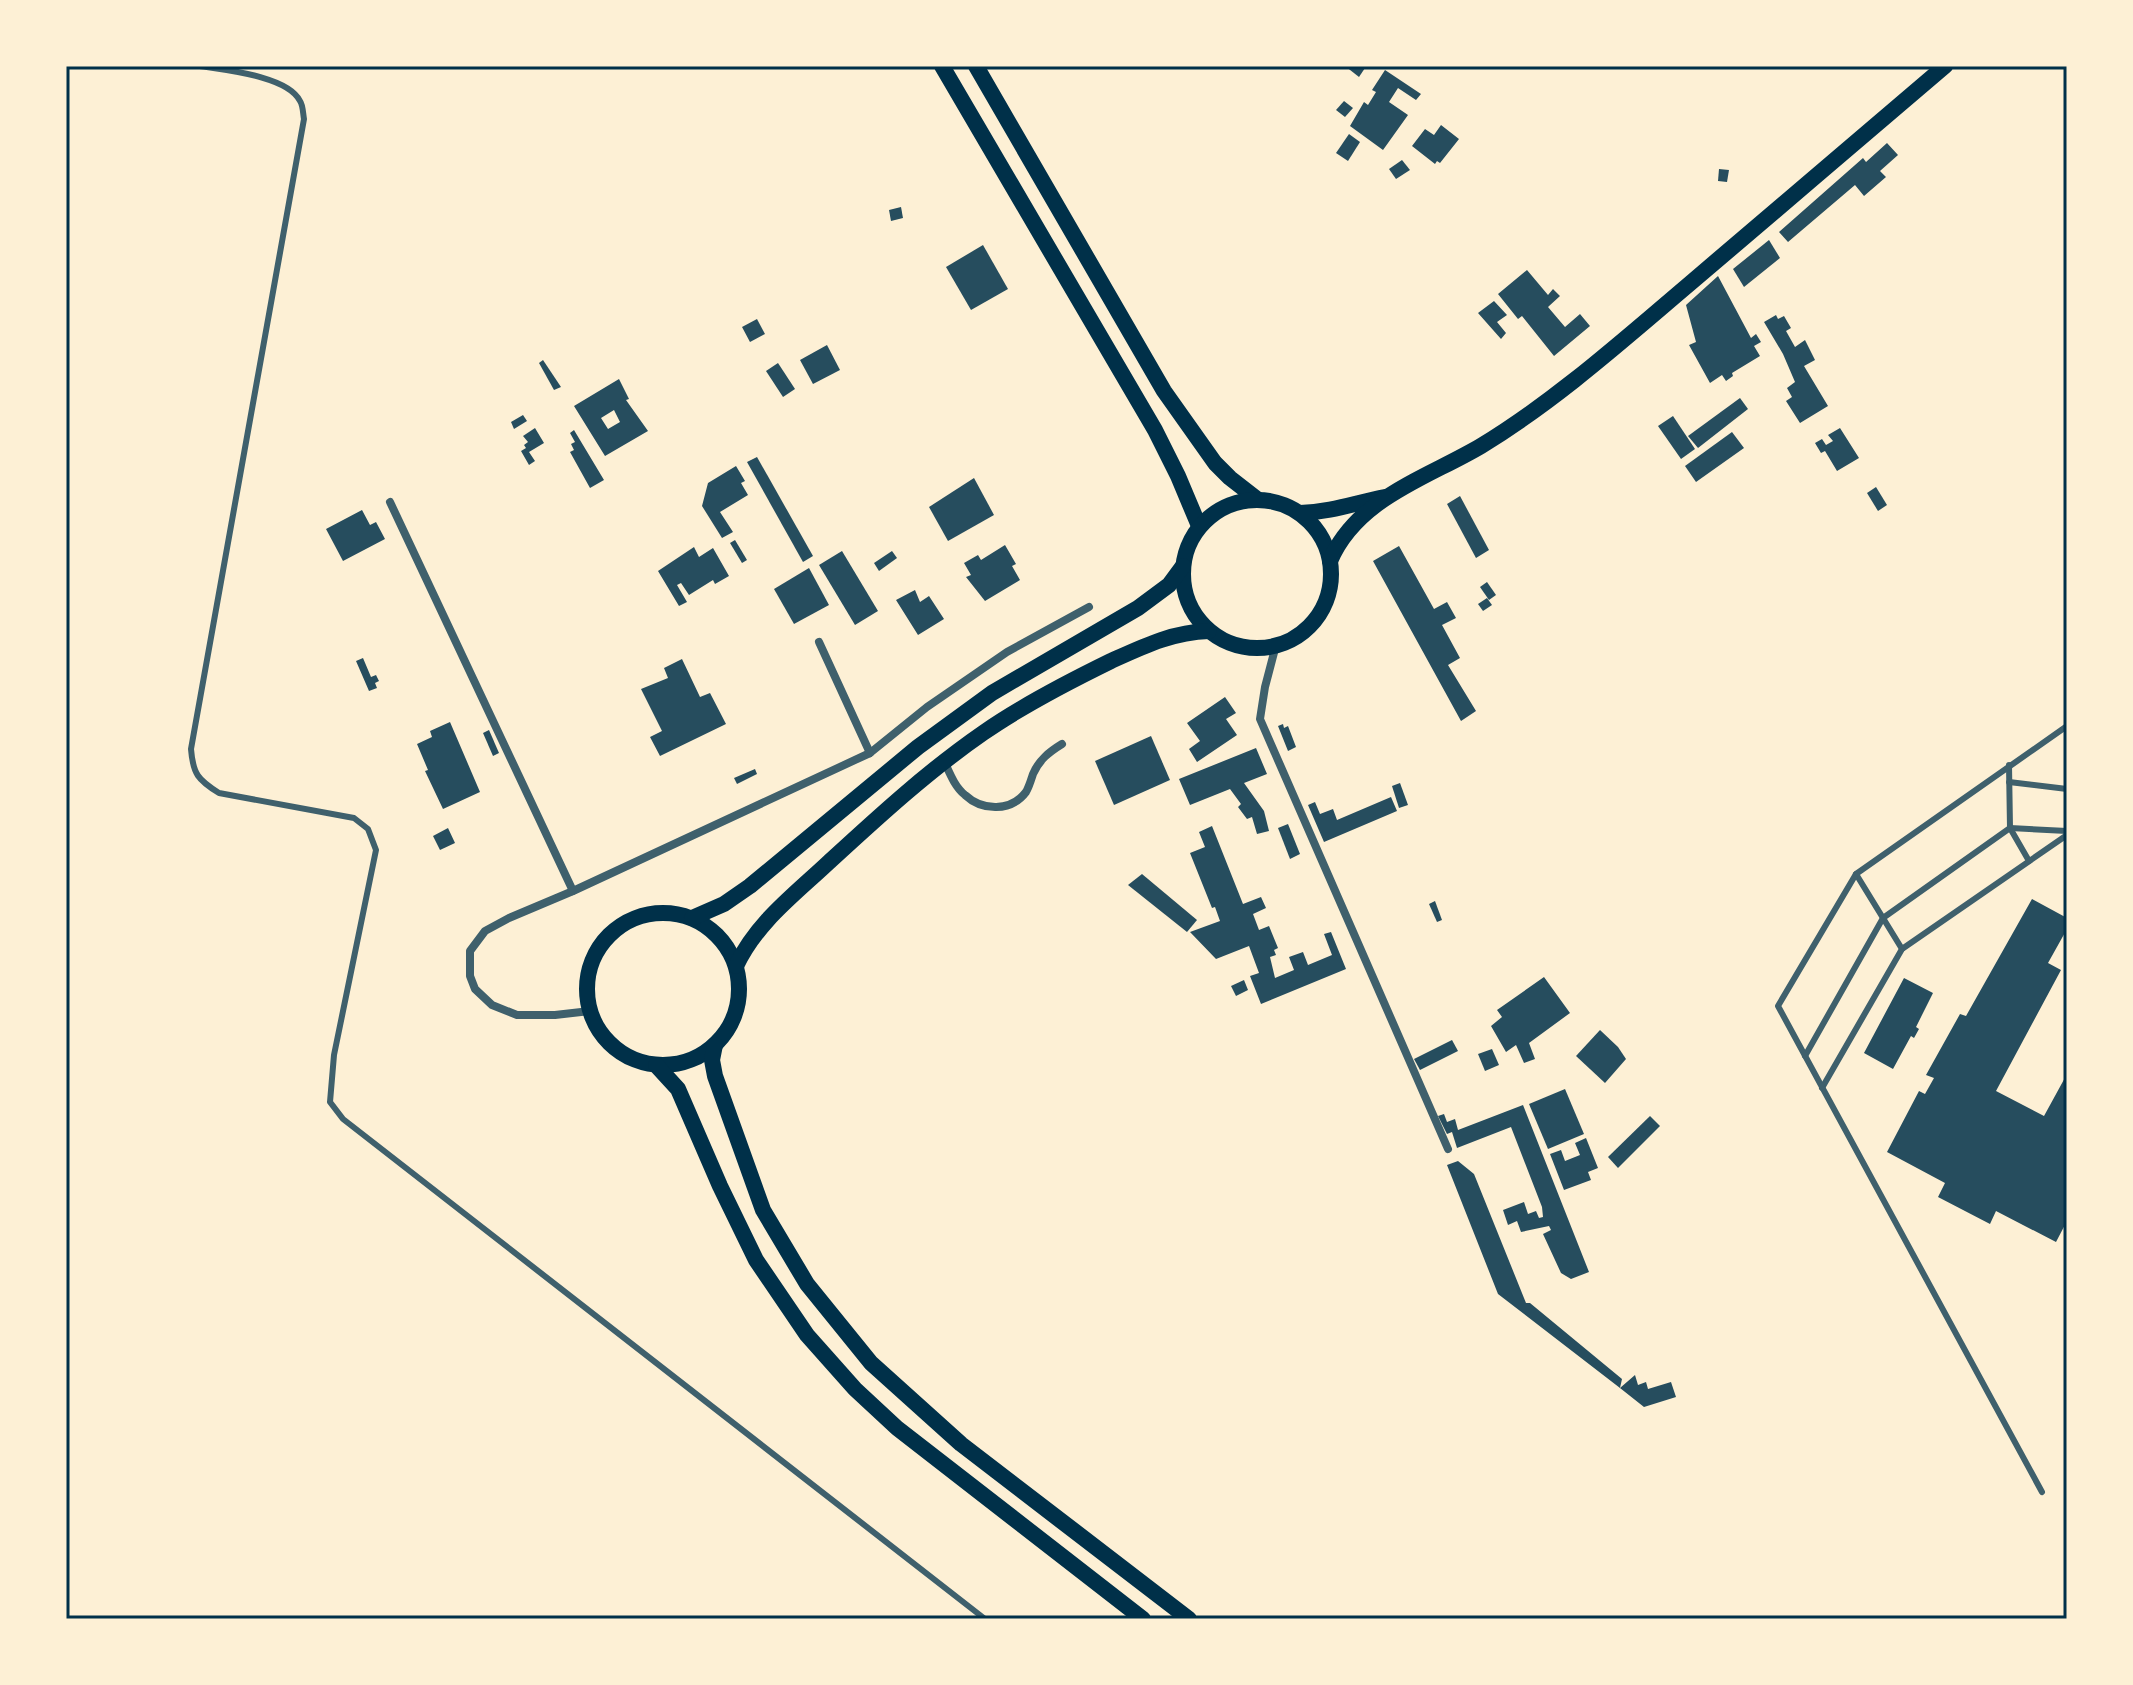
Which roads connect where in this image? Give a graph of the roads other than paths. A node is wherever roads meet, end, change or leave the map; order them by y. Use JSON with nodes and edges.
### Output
{"nodes":[{"id":1,"x":200,"y":66,"type":"edge"},
{"id":2,"x":942,"y":66,"type":"edge"},
{"id":3,"x":976,"y":66,"type":"edge"},
{"id":4,"x":1945,"y":66,"type":"edge"},
{"id":5,"x":1386,"y":497,"type":"junction"},
{"id":6,"x":1257,"y":499,"type":"junction"},
{"id":7,"x":390,"y":502,"type":"dead end"},
{"id":8,"x":1300,"y":513,"type":"junction"},
{"id":9,"x":1199,"y":526,"type":"junction"},
{"id":10,"x":1330,"y":561,"type":"junction"},
{"id":11,"x":1183,"y":566,"type":"junction"},
{"id":12,"x":1089,"y":607,"type":"dead end"},
{"id":13,"x":1209,"y":631,"type":"junction"},
{"id":14,"x":819,"y":642,"type":"dead end"},
{"id":15,"x":1276,"y":645,"type":"junction"},
{"id":16,"x":2067,"y":726,"type":"edge"},
{"id":17,"x":2056,"y":733,"type":"junction"},
{"id":18,"x":2067,"y":734,"type":"edge"},
{"id":19,"x":1062,"y":744,"type":"dead end"},
{"id":20,"x":870,"y":753,"type":"junction"},
{"id":21,"x":945,"y":763,"type":"junction"},
{"id":22,"x":2009,"y":765,"type":"junction"},
{"id":23,"x":2009,"y":782,"type":"junction"},
{"id":24,"x":2067,"y":789,"type":"edge"},
{"id":25,"x":2010,"y":828,"type":"junction"},
{"id":26,"x":2067,"y":833,"type":"edge"},
{"id":27,"x":2029,"y":861,"type":"junction"},
{"id":28,"x":1856,"y":874,"type":"junction"},
{"id":29,"x":573,"y":891,"type":"junction"},
{"id":30,"x":692,"y":918,"type":"junction"},
{"id":31,"x":1883,"y":918,"type":"junction"},
{"id":32,"x":1902,"y":949,"type":"junction"},
{"id":33,"x":736,"y":966,"type":"junction"},
{"id":34,"x":590,"y":1011,"type":"junction"},
{"id":35,"x":715,"y":1045,"type":"junction"},
{"id":36,"x":1805,"y":1056,"type":"junction"},
{"id":37,"x":656,"y":1065,"type":"junction"},
{"id":38,"x":1822,"y":1088,"type":"junction"},
{"id":39,"x":1448,"y":1149,"type":"dead end"},
{"id":40,"x":2042,"y":1492,"type":"dead end"},
{"id":41,"x":985,"y":1619,"type":"edge"},
{"id":42,"x":1143,"y":1619,"type":"edge"},
{"id":43,"x":1189,"y":1619,"type":"edge"}],
"edges":[{"from":1,"to":41,"type":"lane"},
{"from":2,"to":9,"type":"main road"},
{"from":3,"to":6,"type":"main road"},
{"from":4,"to":5,"type":"main road"},
{"from":5,"to":8,"type":"main road"},
{"from":5,"to":10,"type":"main road"},
{"from":6,"to":8,"type":"main road"},
{"from":6,"to":9,"type":"main road"},
{"from":7,"to":29,"type":"street"},
{"from":8,"to":10,"type":"main road"},
{"from":9,"to":11,"type":"main road"},
{"from":10,"to":15,"type":"main road"},
{"from":11,"to":13,"type":"main road"},
{"from":11,"to":30,"type":"main road"},
{"from":12,"to":20,"type":"street"},
{"from":13,"to":15,"type":"main road"},
{"from":13,"to":21,"type":"main road"},
{"from":14,"to":20,"type":"street"},
{"from":15,"to":39,"type":"street"},
{"from":16,"to":17,"type":"lane"},
{"from":17,"to":18,"type":"lane"},
{"from":17,"to":22,"type":"lane"},
{"from":19,"to":21,"type":"street"},
{"from":20,"to":29,"type":"street"},
{"from":21,"to":33,"type":"main road"},
{"from":22,"to":23,"type":"lane"},
{"from":22,"to":28,"type":"lane"},
{"from":23,"to":24,"type":"lane"},
{"from":23,"to":25,"type":"lane"},
{"from":25,"to":26,"type":"lane"},
{"from":25,"to":27,"type":"lane"},
{"from":25,"to":31,"type":"lane"},
{"from":26,"to":27,"type":"lane"},
{"from":27,"to":32,"type":"lane"},
{"from":28,"to":31,"type":"lane"},
{"from":28,"to":36,"type":"lane"},
{"from":29,"to":34,"type":"street"},
{"from":30,"to":33,"type":"main road"},
{"from":30,"to":34,"type":"main road"},
{"from":31,"to":32,"type":"lane"},
{"from":31,"to":36,"type":"lane"},
{"from":32,"to":38,"type":"lane"},
{"from":33,"to":35,"type":"main road"},
{"from":34,"to":37,"type":"main road"},
{"from":35,"to":37,"type":"main road"},
{"from":35,"to":43,"type":"main road"},
{"from":36,"to":38,"type":"lane"},
{"from":37,"to":42,"type":"main road"},
{"from":38,"to":40,"type":"lane"}]}
